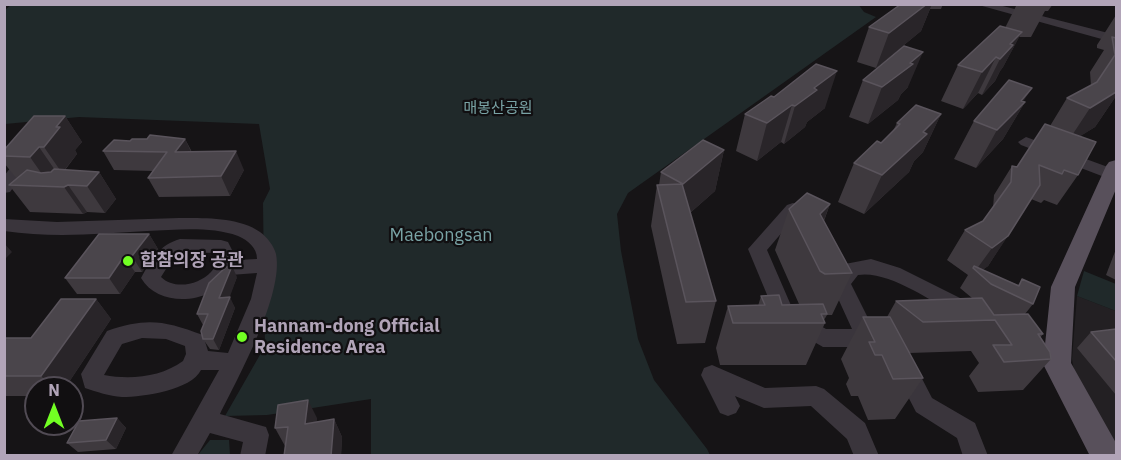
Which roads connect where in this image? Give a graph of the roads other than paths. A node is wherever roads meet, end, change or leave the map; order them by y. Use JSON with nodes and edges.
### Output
{"nodes":[{"id":1,"x":980,"y":4,"type":"edge"},
{"id":2,"x":1116,"y":39,"type":"edge"},
{"id":3,"x":1026,"y":142,"type":"dead end"},
{"id":4,"x":36,"y":146,"type":"edge"},
{"id":5,"x":1114,"y":170,"type":"edge"},
{"id":6,"x":4,"y":188,"type":"edge"},
{"id":7,"x":793,"y":209,"type":"edge"},
{"id":8,"x":4,"y":225,"type":"edge"},
{"id":9,"x":267,"y":266,"type":"junction"},
{"id":10,"x":223,"y":268,"type":"edge"},
{"id":11,"x":983,"y":319,"type":"edge"},
{"id":12,"x":867,"y":338,"type":"junction"},
{"id":13,"x":194,"y":360,"type":"dead end"},
{"id":14,"x":233,"y":362,"type":"junction"},
{"id":15,"x":728,"y":406,"type":"dead end"},
{"id":16,"x":202,"y":420,"type":"junction"},
{"id":17,"x":183,"y":456,"type":"edge"},
{"id":18,"x":252,"y":456,"type":"edge"},
{"id":19,"x":867,"y":456,"type":"edge"},
{"id":20,"x":976,"y":456,"type":"edge"},
{"id":21,"x":1107,"y":456,"type":"edge"}],
"edges":[{"from":1,"to":2,"type":"street"},
{"from":3,"to":5,"type":"street"},
{"from":4,"to":6,"type":"street"},
{"from":5,"to":21,"type":"main road"},
{"from":7,"to":12,"type":"street"},
{"from":8,"to":9,"type":"street"},
{"from":9,"to":10,"type":"street"},
{"from":9,"to":14,"type":"street"},
{"from":11,"to":12,"type":"street"},
{"from":12,"to":20,"type":"street"},
{"from":13,"to":14,"type":"street"},
{"from":14,"to":16,"type":"street"},
{"from":15,"to":19,"type":"street"},
{"from":16,"to":17,"type":"street"},
{"from":16,"to":18,"type":"street"}]}
